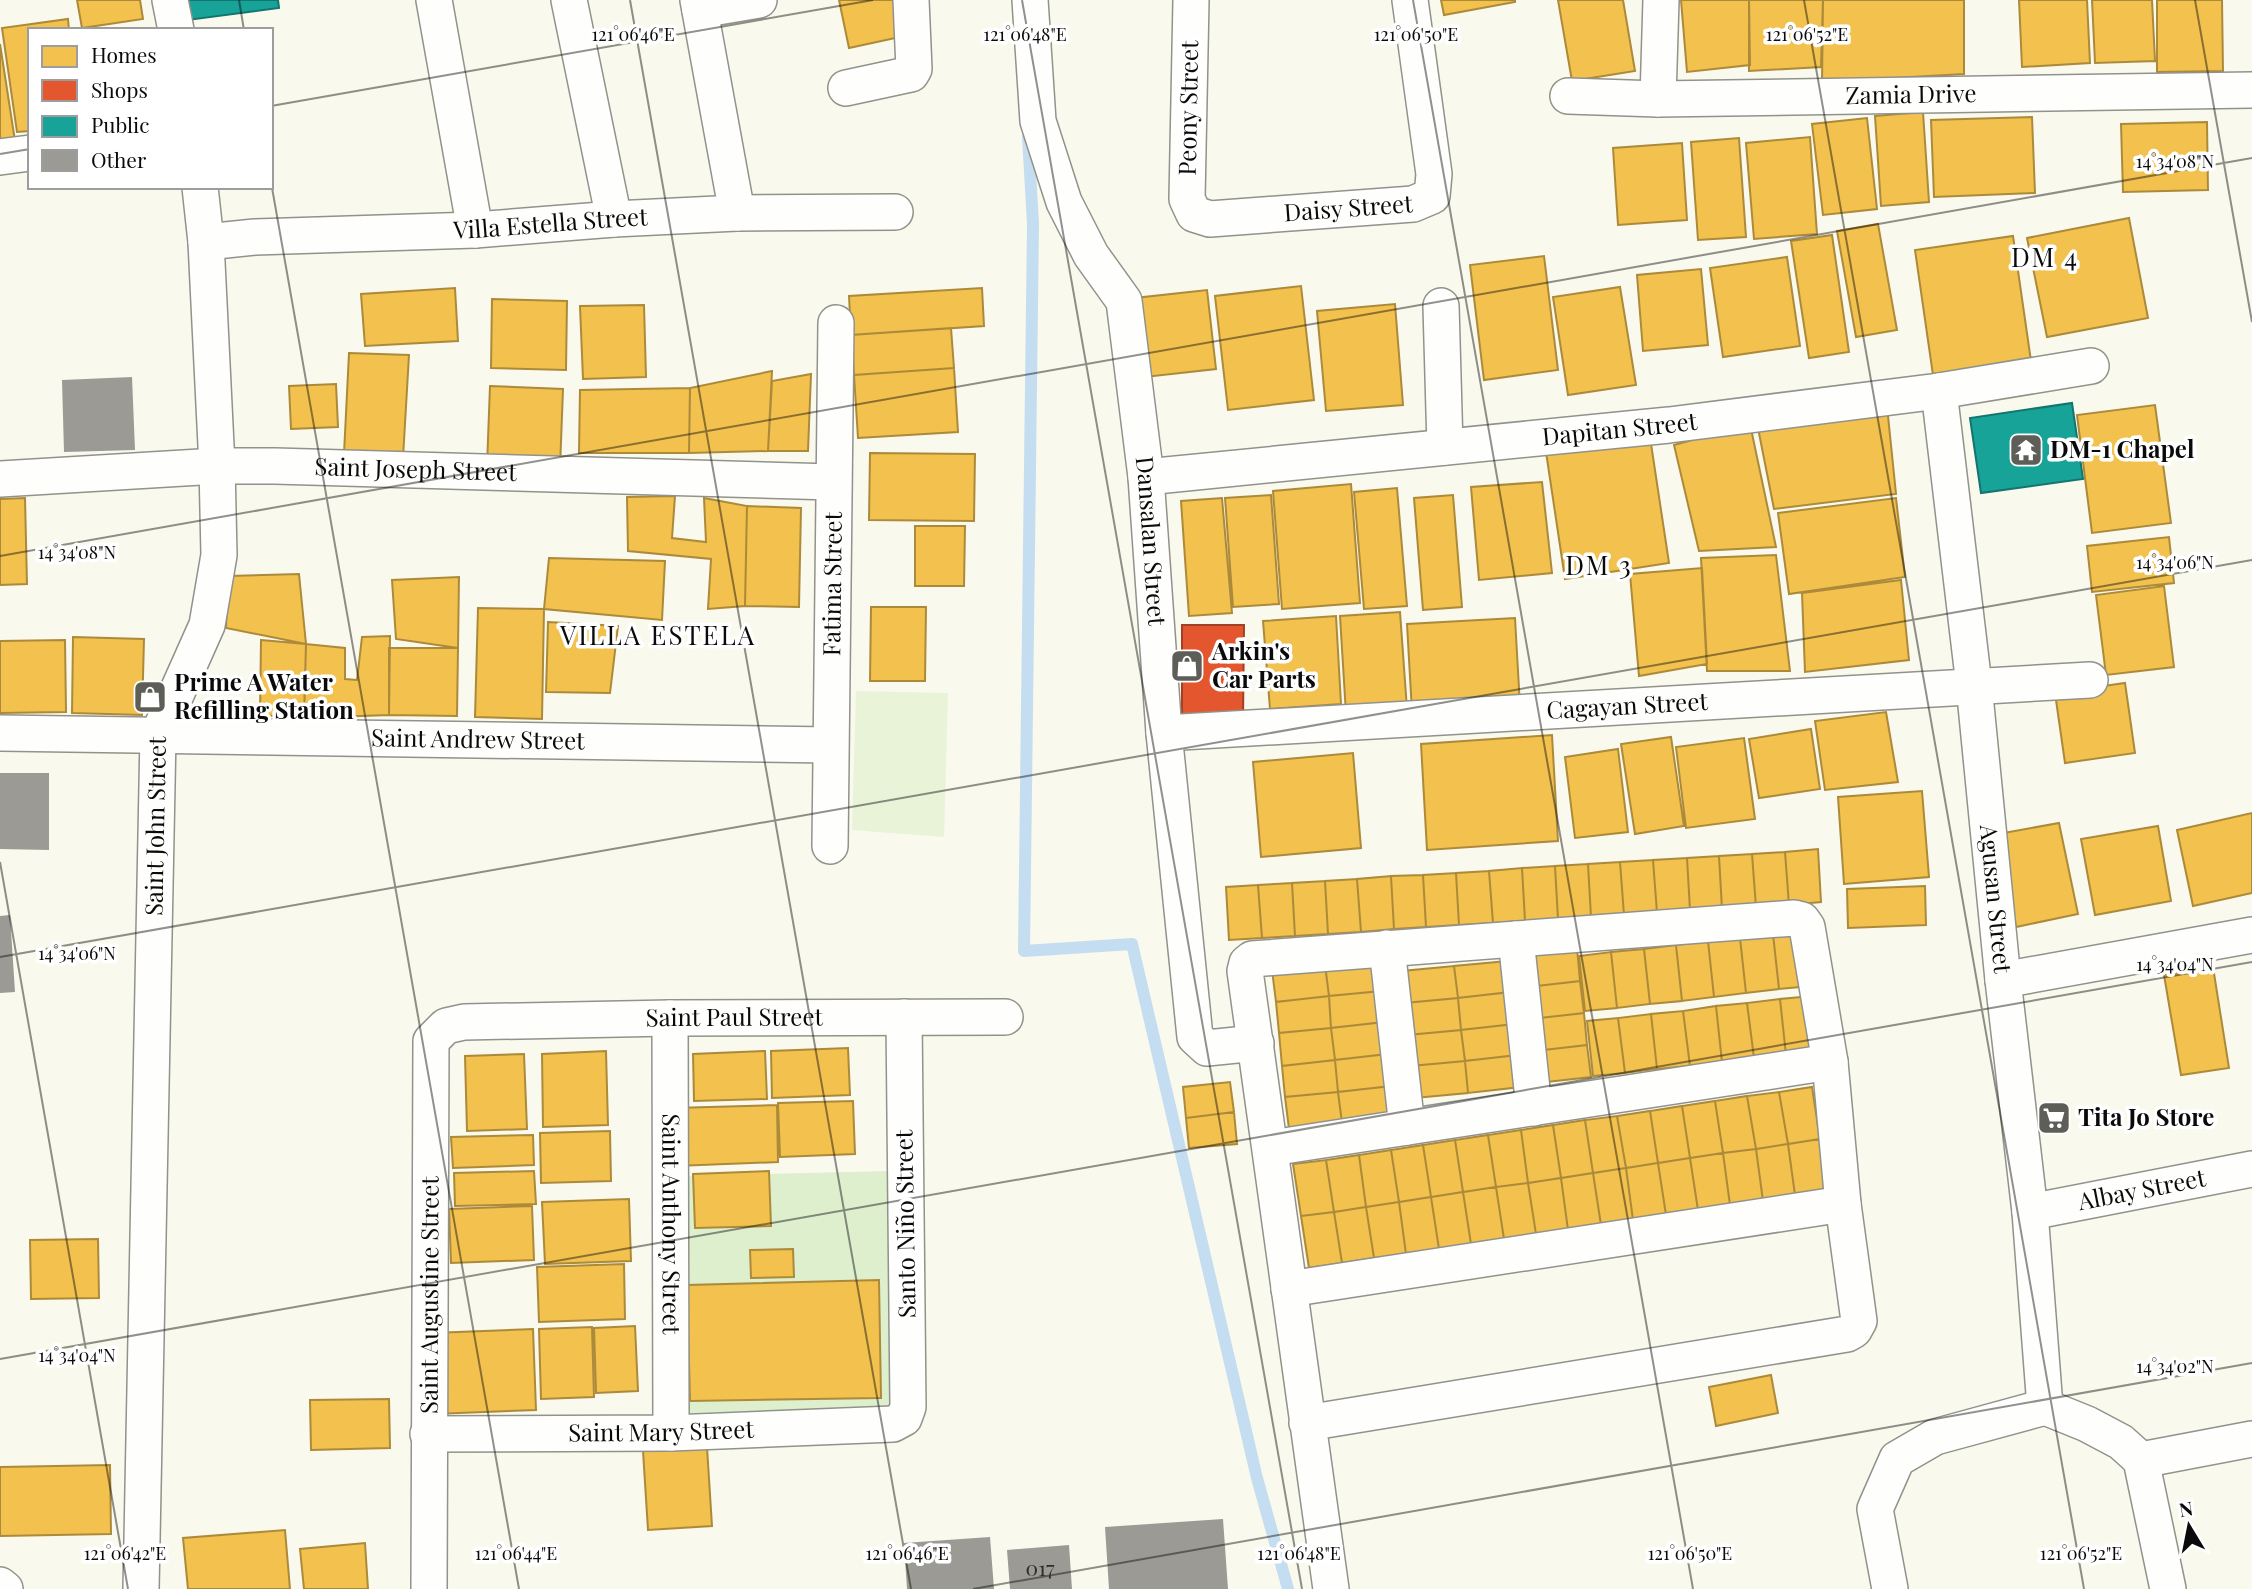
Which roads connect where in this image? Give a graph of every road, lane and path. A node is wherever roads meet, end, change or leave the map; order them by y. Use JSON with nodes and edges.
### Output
{"nodes":[{"id":1,"x":170,"y":0,"type":"edge"},
{"id":2,"x":434,"y":0,"type":"edge"},
{"id":3,"x":569,"y":0,"type":"edge"},
{"id":4,"x":759,"y":0,"type":"edge"},
{"id":5,"x":911,"y":0,"type":"edge"},
{"id":6,"x":1030,"y":0,"type":"edge"},
{"id":7,"x":1191,"y":0,"type":"edge"},
{"id":8,"x":1410,"y":0,"type":"edge"},
{"id":9,"x":1661,"y":0,"type":"edge"},
{"id":10,"x":699,"y":5,"type":"edge"},
{"id":11,"x":176,"y":28,"type":"edge"},
{"id":12,"x":846,"y":88,"type":"dead end"},
{"id":13,"x":2252,"y":90,"type":"edge"},
{"id":14,"x":1569,"y":96,"type":"dead end"},
{"id":15,"x":1658,"y":99,"type":"junction"},
{"id":16,"x":28,"y":153,"type":"edge"},
{"id":17,"x":0,"y":158,"type":"edge"},
{"id":18,"x":200,"y":189,"type":"edge"},
{"id":19,"x":895,"y":212,"type":"dead end"},
{"id":20,"x":737,"y":213,"type":"junction"},
{"id":21,"x":1194,"y":214,"type":"joint"},
{"id":22,"x":614,"y":219,"type":"junction"},
{"id":23,"x":475,"y":230,"type":"junction"},
{"id":24,"x":205,"y":242,"type":"junction"},
{"id":25,"x":1441,"y":306,"type":"dead end"},
{"id":26,"x":836,"y":323,"type":"dead end"},
{"id":27,"x":2091,"y":366,"type":"dead end"},
{"id":28,"x":1940,"y":391,"type":"junction"},
{"id":29,"x":1445,"y":447,"type":"junction"},
{"id":30,"x":217,"y":466,"type":"junction"},
{"id":31,"x":1146,"y":477,"type":"junction"},
{"id":32,"x":0,"y":479,"type":"edge"},
{"id":33,"x":833,"y":482,"type":"junction"},
{"id":34,"x":2090,"y":680,"type":"dead end"},
{"id":35,"x":1975,"y":685,"type":"junction"},
{"id":36,"x":0,"y":733,"type":"edge"},
{"id":37,"x":1164,"y":733,"type":"junction"},
{"id":38,"x":158,"y":735,"type":"junction"},
{"id":39,"x":830,"y":745,"type":"junction"},
{"id":40,"x":830,"y":846,"type":"dead end"},
{"id":41,"x":2252,"y":935,"type":"edge"},
{"id":42,"x":1516,"y":939,"type":"junction"},
{"id":43,"x":1387,"y":948,"type":"junction"},
{"id":44,"x":2003,"y":980,"type":"junction"},
{"id":45,"x":904,"y":1017,"type":"junction"},
{"id":46,"x":1005,"y":1017,"type":"dead end"},
{"id":47,"x":670,"y":1018,"type":"junction"},
{"id":48,"x":464,"y":1022,"type":"joint"},
{"id":49,"x":1256,"y":1043,"type":"junction"},
{"id":50,"x":1830,"y":1062,"type":"junction"},
{"id":51,"x":1534,"y":1108,"type":"junction"},
{"id":52,"x":1407,"y":1127,"type":"junction"},
{"id":53,"x":1271,"y":1148,"type":"junction"},
{"id":54,"x":2252,"y":1169,"type":"edge"},
{"id":55,"x":1843,"y":1204,"type":"junction"},
{"id":56,"x":2030,"y":1212,"type":"junction"},
{"id":57,"x":1289,"y":1289,"type":"junction"},
{"id":58,"x":2045,"y":1407,"type":"junction"},
{"id":59,"x":1307,"y":1423,"type":"junction"},
{"id":60,"x":893,"y":1424,"type":"joint"},
{"id":61,"x":671,"y":1433,"type":"junction"},
{"id":62,"x":428,"y":1434,"type":"junction"},
{"id":63,"x":2252,"y":1439,"type":"edge"},
{"id":64,"x":2141,"y":1460,"type":"junction"},
{"id":65,"x":0,"y":1585,"type":"edge"},
{"id":66,"x":5,"y":1589,"type":"edge"},
{"id":67,"x":141,"y":1589,"type":"edge"},
{"id":68,"x":429,"y":1589,"type":"edge"},
{"id":69,"x":1331,"y":1589,"type":"edge"},
{"id":70,"x":1890,"y":1589,"type":"edge"},
{"id":71,"x":2168,"y":1589,"type":"edge"}],
"edges":[{"from":1,"to":11,"type":"street"},
{"from":2,"to":23,"type":"street"},
{"from":3,"to":22,"type":"street"},
{"from":4,"to":10,"type":"street"},
{"from":5,"to":12,"type":"street"},
{"from":6,"to":31,"type":"street","name":"Dansalan Street"},
{"from":7,"to":21,"type":"street","name":"Peony Street"},
{"from":8,"to":21,"type":"street","name":"Daisy Street"},
{"from":9,"to":15,"type":"street"},
{"from":10,"to":20,"type":"street"},
{"from":13,"to":15,"type":"street","name":"Zamia Drive"},
{"from":14,"to":15,"type":"street","name":"Zamia Drive"},
{"from":16,"to":17,"type":"street"},
{"from":18,"to":24,"type":"street","name":"Saint John Street"},
{"from":19,"to":20,"type":"street","name":"Villa Estella Street"},
{"from":20,"to":22,"type":"street","name":"Villa Estella Street"},
{"from":22,"to":23,"type":"street","name":"Villa Estella Street"},
{"from":23,"to":24,"type":"street","name":"Villa Estella Street"},
{"from":24,"to":30,"type":"street","name":"Saint John Street"},
{"from":25,"to":29,"type":"street"},
{"from":26,"to":33,"type":"street","name":"Fatima Street"},
{"from":27,"to":28,"type":"street","name":"Dapitan Street"},
{"from":28,"to":29,"type":"street","name":"Dapitan Street"},
{"from":28,"to":35,"type":"street","name":"Agusan Street"},
{"from":29,"to":31,"type":"street","name":"Dapitan Street"},
{"from":30,"to":32,"type":"street","name":"Saint Joseph Street"},
{"from":30,"to":33,"type":"street","name":"Saint Joseph Street"},
{"from":30,"to":38,"type":"street","name":"Saint John Street"},
{"from":31,"to":37,"type":"street","name":"Dansalan Street"},
{"from":33,"to":39,"type":"street","name":"Fatima Street"},
{"from":34,"to":35,"type":"street","name":"Cagayan Street"},
{"from":35,"to":37,"type":"street","name":"Cagayan Street"},
{"from":35,"to":44,"type":"street","name":"Agusan Street"},
{"from":36,"to":38,"type":"street","name":"Saint Andrew Street"},
{"from":37,"to":49,"type":"street","name":"Dansalan Street"},
{"from":38,"to":39,"type":"street","name":"Saint Andrew Street"},
{"from":38,"to":67,"type":"street","name":"Saint John Street"},
{"from":39,"to":40,"type":"street","name":"Fatima Street"},
{"from":41,"to":44,"type":"street"},
{"from":42,"to":43,"type":"street"},
{"from":42,"to":50,"type":"street"},
{"from":42,"to":51,"type":"street"},
{"from":43,"to":49,"type":"street"},
{"from":43,"to":52,"type":"street"},
{"from":44,"to":56,"type":"street","name":"Agusan Street"},
{"from":45,"to":46,"type":"street","name":"Saint Paul Street"},
{"from":45,"to":47,"type":"street","name":"Saint Paul Street"},
{"from":45,"to":60,"type":"street","name":"Santo Niño Street"},
{"from":47,"to":48,"type":"street","name":"Saint Paul Street"},
{"from":47,"to":61,"type":"street","name":"Saint Anthony Street"},
{"from":48,"to":62,"type":"street","name":"Saint Augustine Street"},
{"from":49,"to":53,"type":"street"},
{"from":50,"to":51,"type":"street"},
{"from":50,"to":55,"type":"street"},
{"from":51,"to":52,"type":"street"},
{"from":52,"to":53,"type":"street"},
{"from":53,"to":57,"type":"street"},
{"from":54,"to":56,"type":"street","name":"Albay Street"},
{"from":55,"to":57,"type":"street"},
{"from":55,"to":59,"type":"street"},
{"from":56,"to":58,"type":"street","name":"Agusan Street"},
{"from":57,"to":59,"type":"street"},
{"from":58,"to":64,"type":"street"},
{"from":58,"to":70,"type":"street"},
{"from":59,"to":69,"type":"street"},
{"from":60,"to":61,"type":"street","name":"Saint Mary Street"},
{"from":61,"to":62,"type":"street","name":"Saint Mary Street"},
{"from":62,"to":68,"type":"street","name":"Saint Augustine Street"},
{"from":63,"to":64,"type":"street"},
{"from":64,"to":71,"type":"street"},
{"from":65,"to":66,"type":"street"}]}
